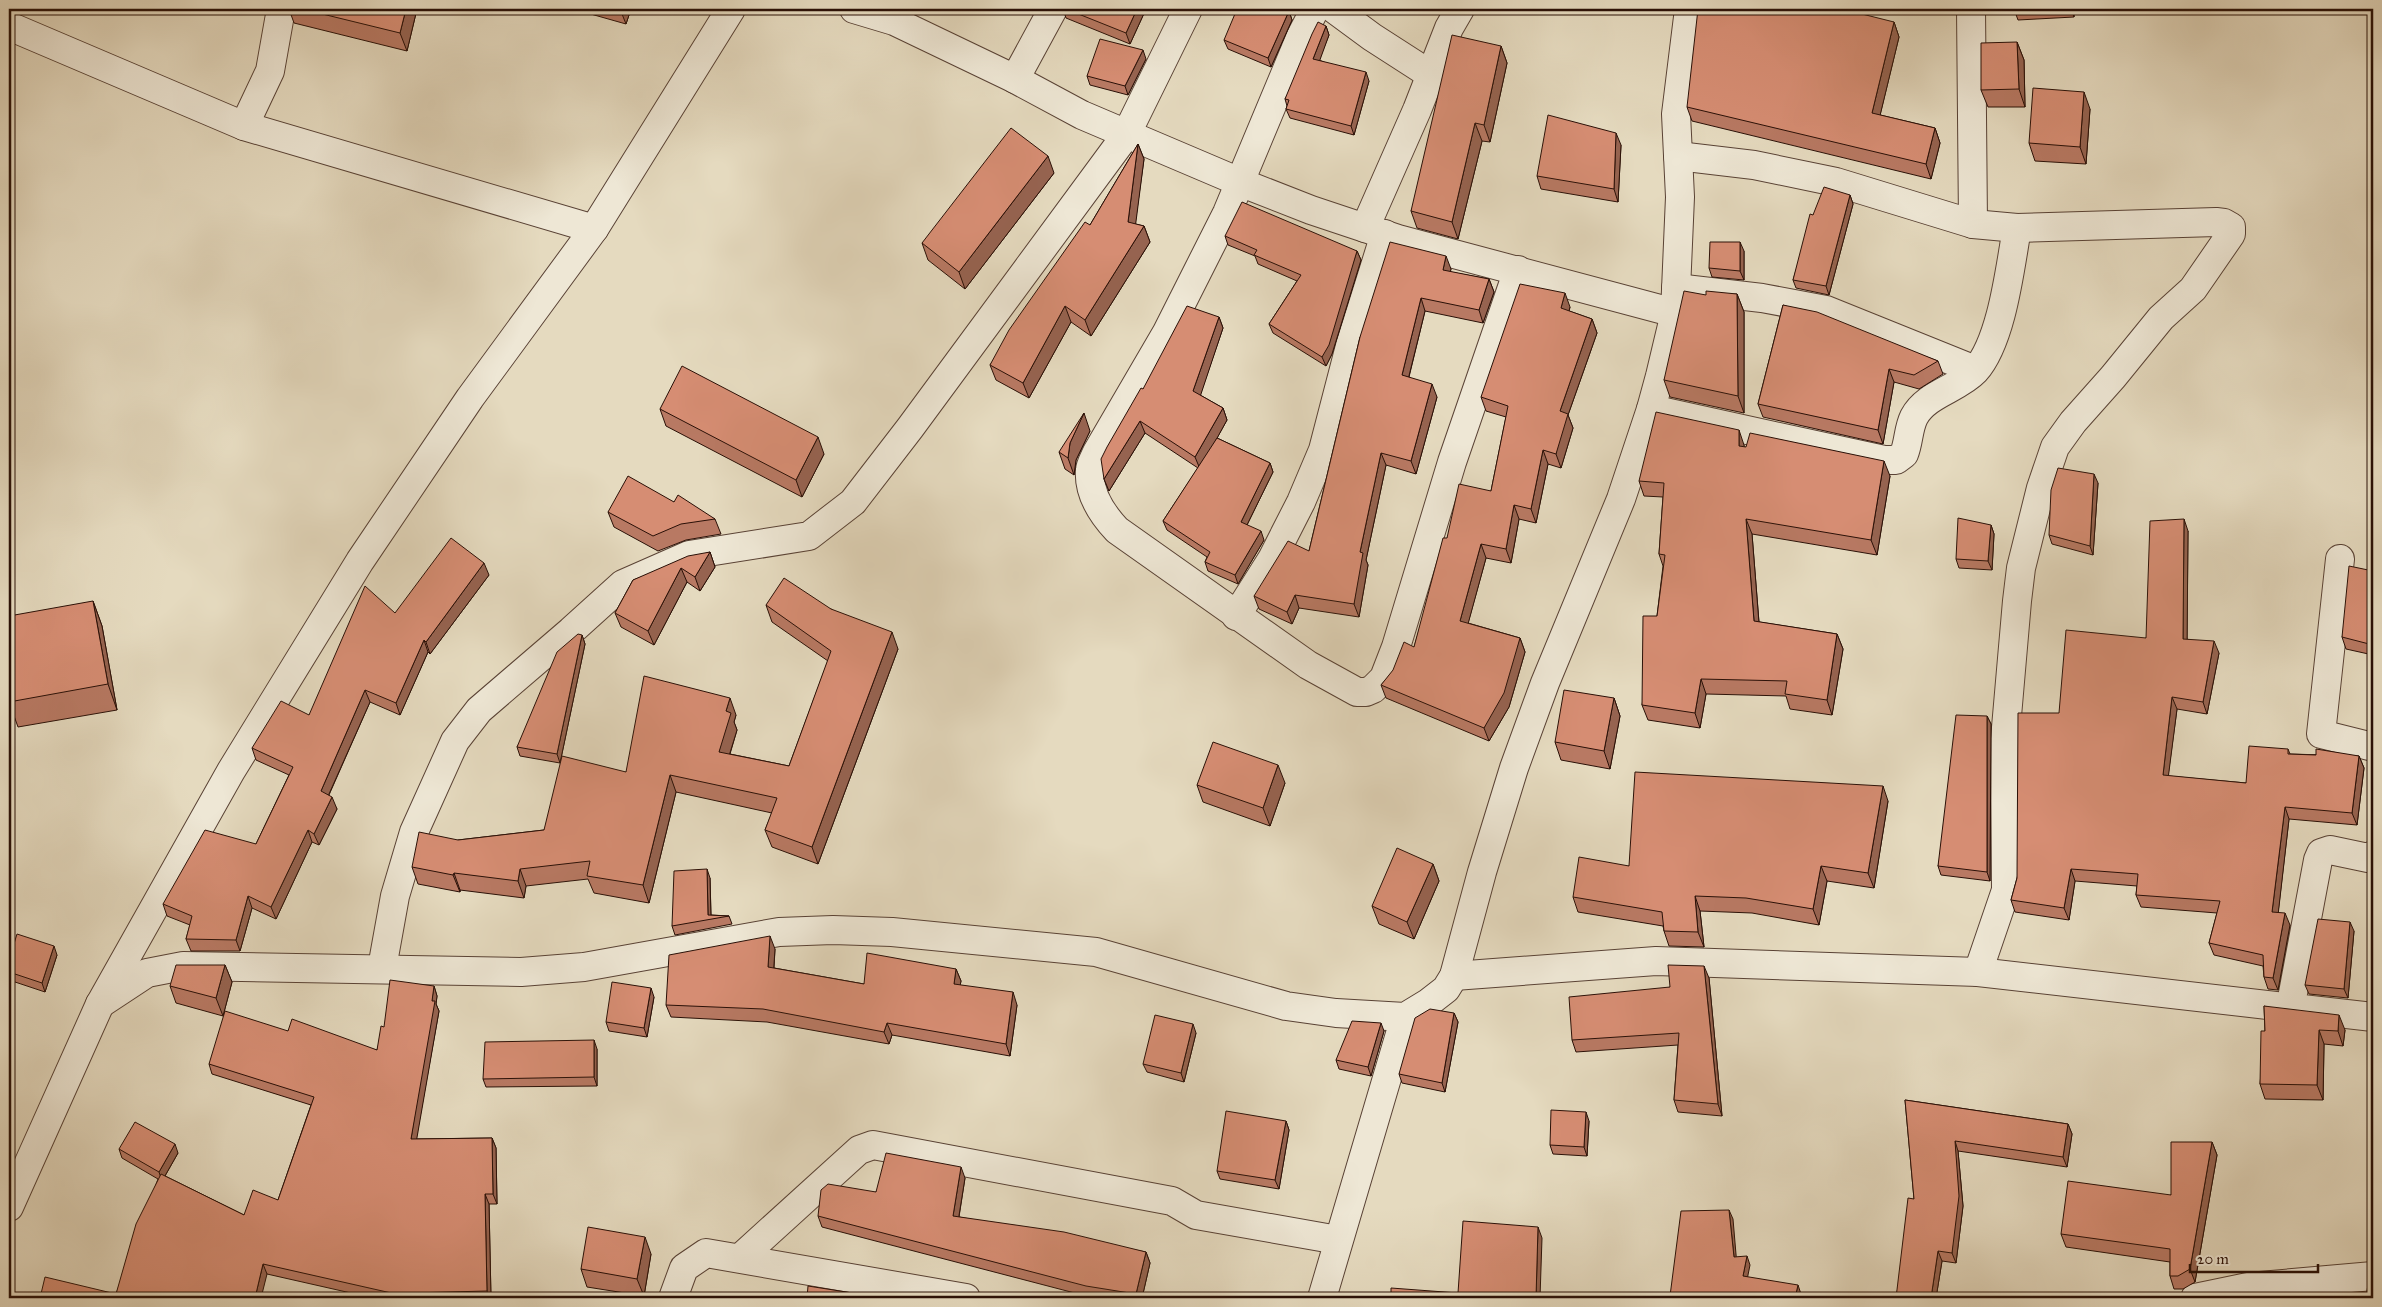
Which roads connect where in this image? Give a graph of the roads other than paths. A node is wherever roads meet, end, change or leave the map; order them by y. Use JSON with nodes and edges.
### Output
{"nodes":[{"id":1,"x":281,"y":9,"type":"edge"},
{"id":2,"x":731,"y":9,"type":"edge"},
{"id":3,"x":854,"y":9,"type":"edge"},
{"id":4,"x":1052,"y":9,"type":"edge"},
{"id":5,"x":1188,"y":9,"type":"edge"},
{"id":6,"x":1460,"y":9,"type":"edge"},
{"id":7,"x":1692,"y":9,"type":"edge"},
{"id":8,"x":1971,"y":9,"type":"edge"},
{"id":9,"x":1315,"y":10,"type":"edge"},
{"id":10,"x":9,"y":26,"type":"edge"},
{"id":11,"x":1431,"y":76,"type":"junction"},
{"id":12,"x":1015,"y":79,"type":"junction"},
{"id":13,"x":244,"y":126,"type":"junction"},
{"id":14,"x":1126,"y":135,"type":"junction"},
{"id":15,"x":1678,"y":156,"type":"junction"},
{"id":16,"x":1242,"y":183,"type":"junction"},
{"id":17,"x":1974,"y":224,"type":"junction"},
{"id":18,"x":2017,"y":228,"type":"junction"},
{"id":19,"x":594,"y":229,"type":"junction"},
{"id":20,"x":1375,"y":231,"type":"junction"},
{"id":21,"x":1518,"y":270,"type":"junction"},
{"id":22,"x":1675,"y":301,"type":"junction"},
{"id":23,"x":1975,"y":370,"type":"junction"},
{"id":24,"x":1651,"y":409,"type":"junction"},
{"id":25,"x":2340,"y":559,"type":"dead end"},
{"id":26,"x":1236,"y":616,"type":"junction"},
{"id":27,"x":2373,"y":747,"type":"edge"},
{"id":28,"x":2373,"y":855,"type":"edge"},
{"id":29,"x":382,"y":968,"type":"junction"},
{"id":30,"x":1978,"y":972,"type":"junction"},
{"id":31,"x":1454,"y":976,"type":"junction"},
{"id":32,"x":100,"y":1004,"type":"junction"},
{"id":33,"x":2290,"y":1009,"type":"junction"},
{"id":34,"x":1404,"y":1017,"type":"junction"},
{"id":35,"x":2373,"y":1018,"type":"edge"},
{"id":36,"x":9,"y":1207,"type":"edge"},
{"id":37,"x":1338,"y":1240,"type":"junction"},
{"id":38,"x":740,"y":1258,"type":"junction"},
{"id":39,"x":2365,"y":1284,"type":"edge"},
{"id":40,"x":2248,"y":1293,"type":"edge"},
{"id":41,"x":673,"y":1298,"type":"edge"},
{"id":42,"x":966,"y":1298,"type":"edge"},
{"id":43,"x":1322,"y":1298,"type":"edge"},
{"id":44,"x":2196,"y":1298,"type":"edge"}],
"edges":[{"from":1,"to":13,"type":"street"},
{"from":2,"to":19,"type":"street"},
{"from":3,"to":12,"type":"street"},
{"from":4,"to":12,"type":"street"},
{"from":5,"to":14,"type":"street"},
{"from":6,"to":11,"type":"street"},
{"from":7,"to":15,"type":"street"},
{"from":8,"to":17,"type":"street"},
{"from":9,"to":11,"type":"street"},
{"from":9,"to":16,"type":"street"},
{"from":10,"to":13,"type":"street"},
{"from":11,"to":20,"type":"street"},
{"from":12,"to":14,"type":"street"},
{"from":13,"to":19,"type":"street"},
{"from":14,"to":16,"type":"street"},
{"from":14,"to":29,"type":"street"},
{"from":15,"to":17,"type":"street"},
{"from":15,"to":22,"type":"street"},
{"from":16,"to":20,"type":"street"},
{"from":16,"to":26,"type":"street"},
{"from":17,"to":18,"type":"street"},
{"from":18,"to":23,"type":"street"},
{"from":18,"to":30,"type":"street"},
{"from":19,"to":32,"type":"street"},
{"from":20,"to":21,"type":"street"},
{"from":20,"to":26,"type":"street"},
{"from":21,"to":22,"type":"street"},
{"from":21,"to":26,"type":"street"},
{"from":22,"to":23,"type":"street"},
{"from":22,"to":24,"type":"street"},
{"from":23,"to":24,"type":"street"},
{"from":24,"to":31,"type":"street"},
{"from":25,"to":27,"type":"street"},
{"from":28,"to":33,"type":"street"},
{"from":29,"to":32,"type":"street"},
{"from":29,"to":34,"type":"street"},
{"from":30,"to":31,"type":"street"},
{"from":30,"to":33,"type":"street"},
{"from":31,"to":34,"type":"street"},
{"from":32,"to":36,"type":"street"},
{"from":33,"to":35,"type":"street"},
{"from":34,"to":37,"type":"street"},
{"from":37,"to":38,"type":"street"},
{"from":37,"to":43,"type":"street"},
{"from":38,"to":41,"type":"street"},
{"from":38,"to":42,"type":"street"},
{"from":39,"to":40,"type":"street"},
{"from":40,"to":44,"type":"street"}]}
